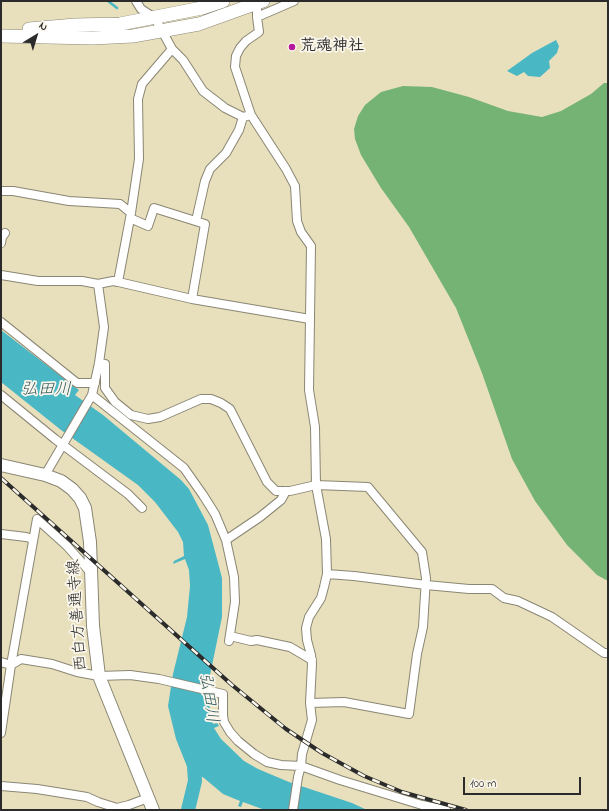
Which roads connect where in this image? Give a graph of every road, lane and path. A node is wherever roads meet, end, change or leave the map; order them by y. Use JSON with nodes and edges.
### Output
{"nodes":[{"id":1,"x":136,"y":1,"type":"edge"},
{"id":2,"x":223,"y":1,"type":"edge"},
{"id":3,"x":294,"y":1,"type":"edge"},
{"id":4,"x":258,"y":6,"type":"edge"},
{"id":5,"x":155,"y":18,"type":"junction"},
{"id":6,"x":1,"y":31,"type":"edge"},
{"id":7,"x":162,"y":32,"type":"junction"},
{"id":8,"x":1,"y":36,"type":"edge"},
{"id":9,"x":172,"y":49,"type":"junction"},
{"id":10,"x":247,"y":116,"type":"junction"},
{"id":11,"x":1,"y":191,"type":"edge"},
{"id":12,"x":131,"y":216,"type":"junction"},
{"id":13,"x":196,"y":221,"type":"junction"},
{"id":14,"x":5,"y":233,"type":"dead end"},
{"id":15,"x":1,"y":243,"type":"edge"},
{"id":16,"x":1,"y":275,"type":"edge"},
{"id":17,"x":113,"y":281,"type":"junction"},
{"id":18,"x":98,"y":284,"type":"junction"},
{"id":19,"x":192,"y":299,"type":"junction"},
{"id":20,"x":310,"y":319,"type":"junction"},
{"id":21,"x":1,"y":322,"type":"edge"},
{"id":22,"x":99,"y":363,"type":"junction"},
{"id":23,"x":95,"y":383,"type":"junction"},
{"id":24,"x":1,"y":395,"type":"edge"},
{"id":25,"x":92,"y":395,"type":"junction"},
{"id":26,"x":64,"y":442,"type":"junction"},
{"id":27,"x":1,"y":465,"type":"edge"},
{"id":28,"x":45,"y":475,"type":"junction"},
{"id":29,"x":316,"y":485,"type":"junction"},
{"id":30,"x":286,"y":491,"type":"junction"},
{"id":31,"x":142,"y":508,"type":"dead end"},
{"id":32,"x":1,"y":534,"type":"edge"},
{"id":33,"x":33,"y":539,"type":"junction"},
{"id":34,"x":226,"y":540,"type":"junction"},
{"id":35,"x":91,"y":573,"type":"junction"},
{"id":36,"x":327,"y":574,"type":"junction"},
{"id":37,"x":426,"y":585,"type":"junction"},
{"id":38,"x":608,"y":653,"type":"edge"},
{"id":39,"x":312,"y":660,"type":"junction"},
{"id":40,"x":1,"y":662,"type":"edge"},
{"id":41,"x":11,"y":665,"type":"junction"},
{"id":42,"x":100,"y":676,"type":"junction"},
{"id":43,"x":310,"y":703,"type":"junction"},
{"id":44,"x":1,"y":733,"type":"edge"},
{"id":45,"x":301,"y":766,"type":"junction"},
{"id":46,"x":1,"y":786,"type":"edge"},
{"id":47,"x":148,"y":798,"type":"junction"},
{"id":48,"x":153,"y":810,"type":"edge"},
{"id":49,"x":293,"y":810,"type":"edge"},
{"id":50,"x":446,"y":810,"type":"edge"}],
"edges":[{"from":1,"to":5,"type":"street"},
{"from":2,"to":5,"type":"main road"},
{"from":3,"to":4,"type":"street"},
{"from":4,"to":7,"type":"main road"},
{"from":4,"to":10,"type":"street"},
{"from":5,"to":6,"type":"main road"},
{"from":5,"to":7,"type":"street"},
{"from":7,"to":8,"type":"main road"},
{"from":7,"to":9,"type":"street"},
{"from":9,"to":10,"type":"street"},
{"from":9,"to":12,"type":"street"},
{"from":10,"to":13,"type":"street"},
{"from":10,"to":20,"type":"street"},
{"from":11,"to":12,"type":"street"},
{"from":12,"to":13,"type":"street"},
{"from":12,"to":17,"type":"street"},
{"from":13,"to":19,"type":"street"},
{"from":14,"to":15,"type":"street"},
{"from":16,"to":18,"type":"street"},
{"from":17,"to":18,"type":"street"},
{"from":17,"to":19,"type":"street"},
{"from":18,"to":22,"type":"street"},
{"from":19,"to":20,"type":"street"},
{"from":20,"to":29,"type":"street"},
{"from":21,"to":23,"type":"street"},
{"from":22,"to":23,"type":"street"},
{"from":22,"to":30,"type":"street"},
{"from":23,"to":25,"type":"street"},
{"from":24,"to":26,"type":"street"},
{"from":25,"to":26,"type":"street"},
{"from":25,"to":34,"type":"street"},
{"from":26,"to":28,"type":"street"},
{"from":26,"to":31,"type":"street"},
{"from":27,"to":28,"type":"main road","name":"西白方善通寺線"},
{"from":28,"to":35,"type":"main road","name":"西白方善通寺線"},
{"from":29,"to":30,"type":"street"},
{"from":29,"to":36,"type":"street"},
{"from":29,"to":37,"type":"street"},
{"from":30,"to":34,"type":"street"},
{"from":32,"to":33,"type":"street"},
{"from":33,"to":35,"type":"street"},
{"from":33,"to":41,"type":"street"},
{"from":34,"to":39,"type":"street"},
{"from":35,"to":42,"type":"main road","name":"西白方善通寺線"},
{"from":36,"to":37,"type":"street"},
{"from":36,"to":39,"type":"street"},
{"from":37,"to":38,"type":"street"},
{"from":37,"to":43,"type":"street"},
{"from":39,"to":43,"type":"street"},
{"from":40,"to":41,"type":"street"},
{"from":41,"to":42,"type":"street"},
{"from":41,"to":44,"type":"street"},
{"from":42,"to":45,"type":"street"},
{"from":42,"to":47,"type":"main road","name":"西白方善通寺線"},
{"from":43,"to":45,"type":"street"},
{"from":45,"to":49,"type":"street"},
{"from":45,"to":50,"type":"street"},
{"from":46,"to":47,"type":"street"},
{"from":47,"to":48,"type":"main road","name":"西白方善通寺線"}]}
